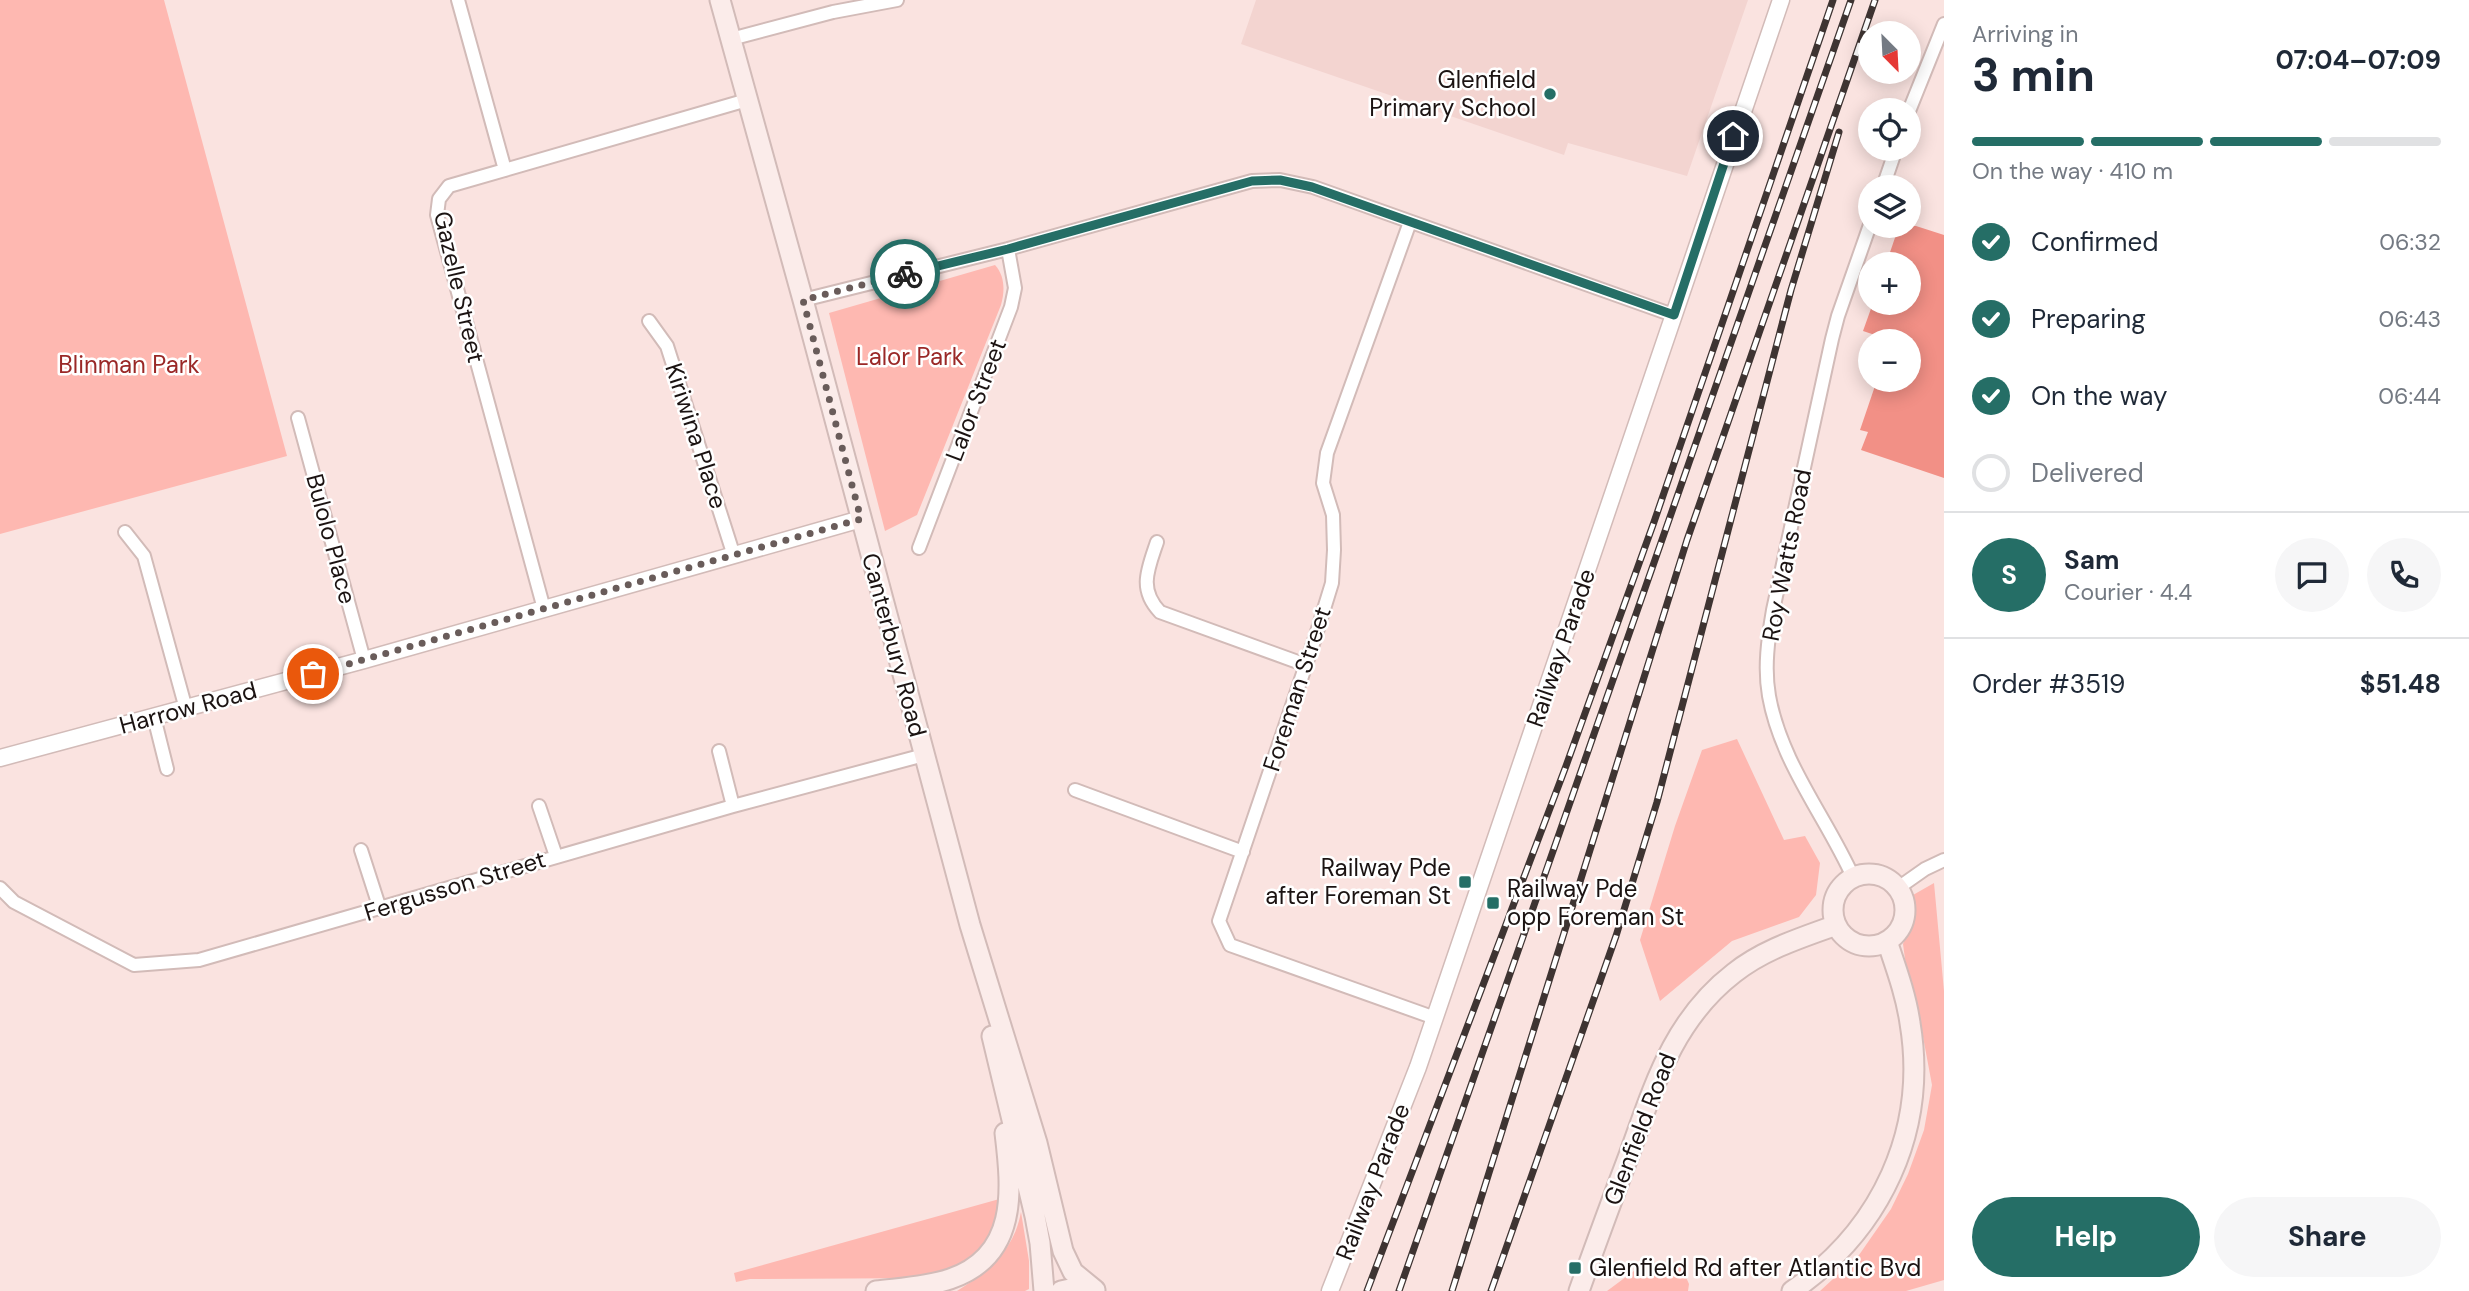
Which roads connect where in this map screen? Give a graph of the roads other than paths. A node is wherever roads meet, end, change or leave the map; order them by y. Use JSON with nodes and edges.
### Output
{"nodes":[{"id":1,"x":458,"y":0,"type":"edge"},
{"id":2,"x":720,"y":0,"type":"edge"},
{"id":3,"x":897,"y":0,"type":"edge"},
{"id":4,"x":1780,"y":0,"type":"edge"},
{"id":5,"x":1943,"y":26,"type":"edge"},
{"id":6,"x":731,"y":40,"type":"junction"},
{"id":7,"x":1914,"y":98,"type":"edge"},
{"id":8,"x":747,"y":100,"type":"junction"},
{"id":9,"x":505,"y":170,"type":"junction"},
{"id":10,"x":1410,"y":222,"type":"junction"},
{"id":11,"x":1865,"y":238,"type":"edge"},
{"id":12,"x":1008,"y":249,"type":"junction"},
{"id":13,"x":803,"y":300,"type":"junction"},
{"id":14,"x":1674,"y":315,"type":"junction"},
{"id":15,"x":649,"y":321,"type":"dead end"},
{"id":16,"x":298,"y":418,"type":"dead end"},
{"id":17,"x":861,"y":519,"type":"junction"},
{"id":18,"x":125,"y":532,"type":"dead end"},
{"id":19,"x":1157,"y":542,"type":"dead end"},
{"id":20,"x":919,"y":548,"type":"dead end"},
{"id":21,"x":734,"y":556,"type":"junction"},
{"id":22,"x":544,"y":609,"type":"junction"},
{"id":23,"x":364,"y":660,"type":"junction"},
{"id":24,"x":1306,"y":665,"type":"junction"},
{"id":25,"x":186,"y":709,"type":"junction"},
{"id":26,"x":154,"y":717,"type":"junction"},
{"id":27,"x":719,"y":751,"type":"dead end"},
{"id":28,"x":923,"y":755,"type":"junction"},
{"id":29,"x":0,"y":758,"type":"edge"},
{"id":30,"x":167,"y":769,"type":"dead end"},
{"id":31,"x":1074,"y":790,"type":"dead end"},
{"id":32,"x":539,"y":806,"type":"dead end"},
{"id":33,"x":733,"y":806,"type":"junction"},
{"id":34,"x":361,"y":850,"type":"dead end"},
{"id":35,"x":1243,"y":852,"type":"junction"},
{"id":36,"x":556,"y":856,"type":"junction"},
{"id":37,"x":1944,"y":860,"type":"edge"},
{"id":38,"x":1853,"y":877,"type":"junction"},
{"id":39,"x":0,"y":888,"type":"edge"},
{"id":40,"x":1898,"y":888,"type":"junction"},
{"id":41,"x":380,"y":909,"type":"junction"},
{"id":42,"x":970,"y":925,"type":"junction"},
{"id":43,"x":1836,"y":925,"type":"junction"},
{"id":44,"x":1886,"y":941,"type":"junction"},
{"id":45,"x":1435,"y":1018,"type":"junction"},
{"id":46,"x":995,"y":1049,"type":"junction"},
{"id":47,"x":876,"y":1291,"type":"edge"},
{"id":48,"x":1044,"y":1291,"type":"edge"},
{"id":49,"x":1061,"y":1291,"type":"edge"},
{"id":50,"x":1096,"y":1291,"type":"edge"},
{"id":51,"x":1330,"y":1291,"type":"edge"},
{"id":52,"x":1579,"y":1291,"type":"edge"},
{"id":53,"x":1792,"y":1291,"type":"edge"}],
"edges":[{"from":1,"to":9,"type":"street"},
{"from":2,"to":6,"type":"main road","name":"Canterbury Road"},
{"from":3,"to":6,"type":"street"},
{"from":4,"to":14,"type":"street","name":"Railway Parade"},
{"from":5,"to":7,"type":"street"},
{"from":6,"to":8,"type":"main road","name":"Canterbury Road"},
{"from":8,"to":9,"type":"street","name":"Gazelle Street"},
{"from":8,"to":13,"type":"main road","name":"Canterbury Road"},
{"from":9,"to":22,"type":"street","name":"Gazelle Street"},
{"from":10,"to":12,"type":"street"},
{"from":10,"to":14,"type":"street"},
{"from":10,"to":24,"type":"street","name":"Foreman Street"},
{"from":11,"to":38,"type":"street","name":"Roy Watts Road"},
{"from":12,"to":13,"type":"street"},
{"from":12,"to":20,"type":"street","name":"Lalor Street"},
{"from":13,"to":17,"type":"main road","name":"Canterbury Road"},
{"from":14,"to":45,"type":"street","name":"Railway Parade"},
{"from":15,"to":21,"type":"street","name":"Kiriwina Place"},
{"from":16,"to":23,"type":"street","name":"Bulolo Place"},
{"from":17,"to":21,"type":"street","name":"Harrow Road"},
{"from":17,"to":28,"type":"main road","name":"Canterbury Road"},
{"from":18,"to":25,"type":"street"},
{"from":19,"to":24,"type":"street"},
{"from":21,"to":22,"type":"street","name":"Harrow Road"},
{"from":22,"to":23,"type":"street","name":"Harrow Road"},
{"from":23,"to":25,"type":"street","name":"Harrow Road"},
{"from":24,"to":35,"type":"street","name":"Foreman Street"},
{"from":25,"to":26,"type":"street","name":"Harrow Road"},
{"from":26,"to":29,"type":"street","name":"Harrow Road"},
{"from":26,"to":30,"type":"street"},
{"from":27,"to":33,"type":"street"},
{"from":28,"to":33,"type":"street","name":"Fergusson Street"},
{"from":28,"to":42,"type":"main road","name":"Canterbury Road"},
{"from":31,"to":35,"type":"street"},
{"from":32,"to":36,"type":"street"},
{"from":33,"to":36,"type":"street","name":"Fergusson Street"},
{"from":34,"to":41,"type":"street"},
{"from":35,"to":45,"type":"street","name":"Foreman Street"},
{"from":36,"to":41,"type":"street","name":"Fergusson Street"},
{"from":37,"to":40,"type":"street"},
{"from":38,"to":40,"type":"main road"},
{"from":38,"to":43,"type":"main road"},
{"from":39,"to":41,"type":"street","name":"Fergusson Street"},
{"from":40,"to":44,"type":"main road"},
{"from":42,"to":46,"type":"main road","name":"Canterbury Road"},
{"from":42,"to":50,"type":"main road","name":"Canterbury Road"},
{"from":43,"to":44,"type":"main road"},
{"from":43,"to":52,"type":"main road","name":"Glenfield Road"},
{"from":44,"to":53,"type":"main road"},
{"from":45,"to":51,"type":"street","name":"Railway Parade"},
{"from":46,"to":47,"type":"main road"},
{"from":46,"to":48,"type":"main road","name":"Canterbury Road"},
{"from":49,"to":50,"type":"main road"}]}
